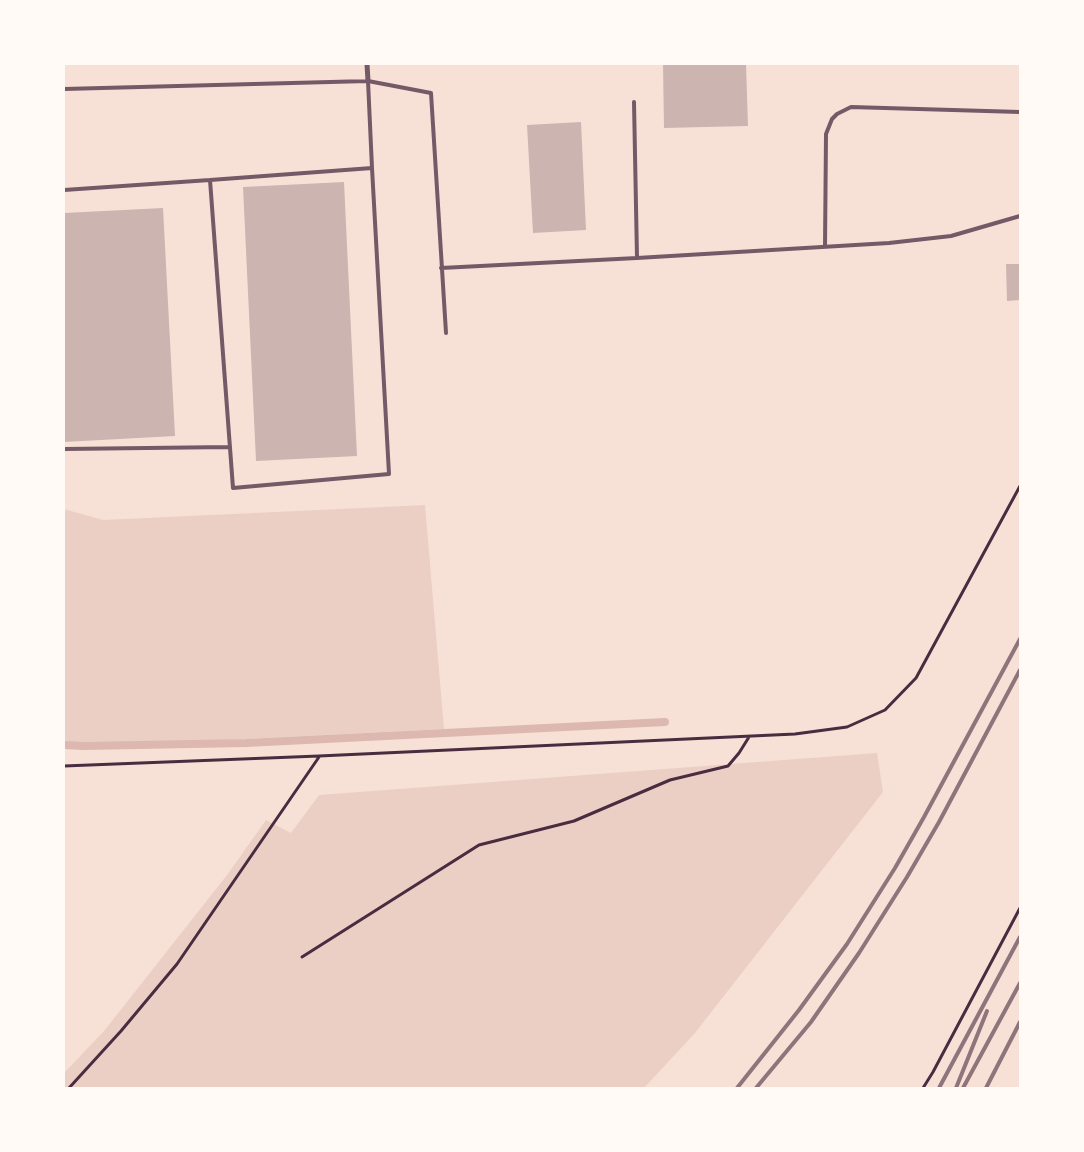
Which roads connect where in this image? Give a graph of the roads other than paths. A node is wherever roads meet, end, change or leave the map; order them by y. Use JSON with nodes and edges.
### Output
{"nodes":[{"id":1,"x":367,"y":64,"type":"edge"},
{"id":2,"x":368,"y":81,"type":"junction"},
{"id":3,"x":64,"y":89,"type":"edge"},
{"id":4,"x":634,"y":102,"type":"dead end"},
{"id":5,"x":1020,"y":112,"type":"edge"},
{"id":6,"x":372,"y":168,"type":"junction"},
{"id":7,"x":210,"y":180,"type":"junction"},
{"id":8,"x":64,"y":190,"type":"edge"},
{"id":9,"x":1020,"y":216,"type":"edge"},
{"id":10,"x":824,"y":247,"type":"junction"},
{"id":11,"x":637,"y":258,"type":"junction"},
{"id":12,"x":441,"y":268,"type":"junction"},
{"id":13,"x":446,"y":332,"type":"dead end"},
{"id":14,"x":229,"y":447,"type":"junction"},
{"id":15,"x":64,"y":449,"type":"edge"}],
"edges":[{"from":1,"to":2,"type":"street"},
{"from":2,"to":3,"type":"lane"},
{"from":2,"to":6,"type":"lane"},
{"from":2,"to":12,"type":"lane"},
{"from":4,"to":11,"type":"lane"},
{"from":5,"to":10,"type":"lane"},
{"from":6,"to":7,"type":"lane"},
{"from":6,"to":14,"type":"lane"},
{"from":7,"to":8,"type":"lane"},
{"from":7,"to":14,"type":"lane"},
{"from":9,"to":10,"type":"lane"},
{"from":10,"to":11,"type":"lane"},
{"from":11,"to":12,"type":"lane"},
{"from":12,"to":13,"type":"lane"},
{"from":14,"to":15,"type":"lane"}]}
